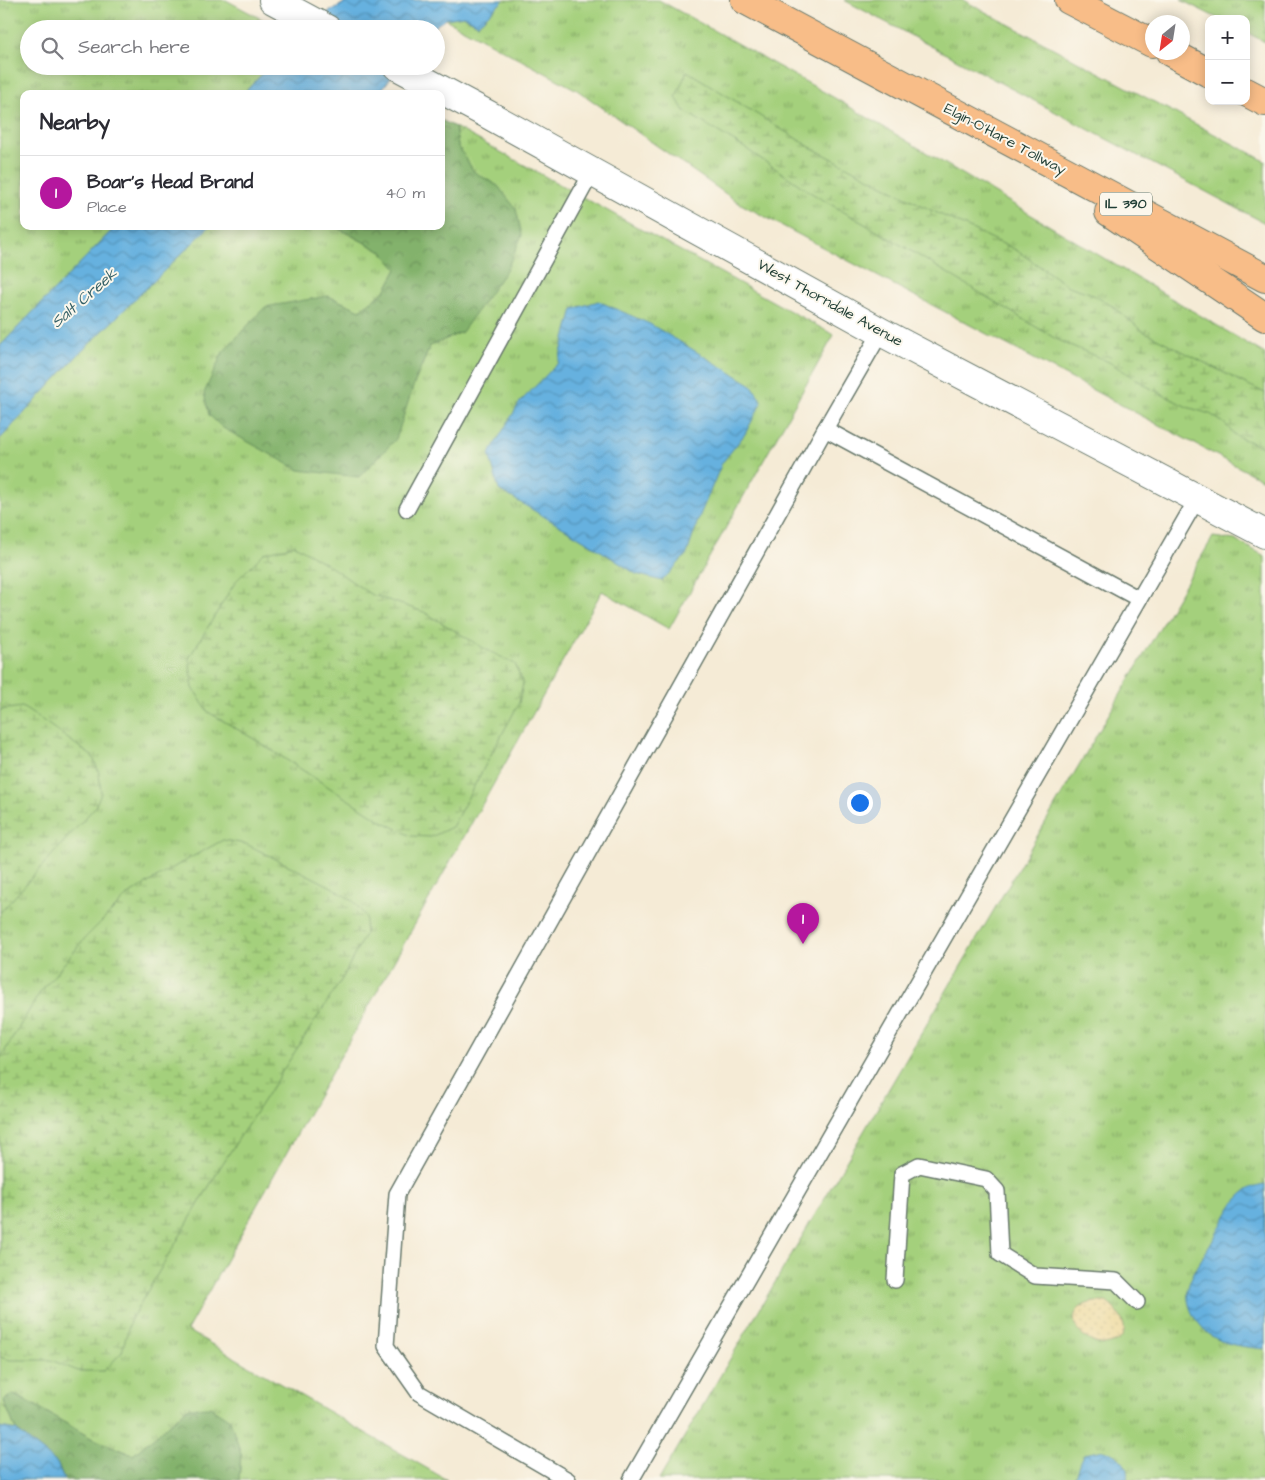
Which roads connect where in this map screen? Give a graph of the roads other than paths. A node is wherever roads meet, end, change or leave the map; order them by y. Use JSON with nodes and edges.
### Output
{"nodes":[{"id":1,"x":273,"y":0,"type":"edge"},
{"id":2,"x":745,"y":0,"type":"edge"},
{"id":3,"x":1070,"y":0,"type":"edge"},
{"id":4,"x":310,"y":20,"type":"edge"},
{"id":5,"x":1145,"y":39,"type":"edge"},
{"id":6,"x":1185,"y":60,"type":"edge"},
{"id":7,"x":1205,"y":71,"type":"edge"},
{"id":8,"x":414,"y":75,"type":"edge"},
{"id":9,"x":442,"y":90,"type":"edge"},
{"id":10,"x":445,"y":92,"type":"edge"},
{"id":11,"x":1250,"y":94,"type":"edge"},
{"id":12,"x":1265,"y":102,"type":"edge"},
{"id":13,"x":987,"y":130,"type":"junction"},
{"id":14,"x":592,"y":172,"type":"junction"},
{"id":15,"x":1265,"y":278,"type":"edge"},
{"id":16,"x":1265,"y":317,"type":"edge"},
{"id":17,"x":882,"y":332,"type":"junction"},
{"id":18,"x":825,"y":429,"type":"junction"},
{"id":19,"x":1197,"y":499,"type":"junction"},
{"id":20,"x":407,"y":509,"type":"dead end"},
{"id":21,"x":1265,"y":534,"type":"edge"},
{"id":22,"x":1139,"y":599,"type":"junction"},
{"id":23,"x":895,"y":1280,"type":"dead end"},
{"id":24,"x":1137,"y":1302,"type":"dead end"},
{"id":25,"x":568,"y":1480,"type":"edge"},
{"id":26,"x":631,"y":1480,"type":"edge"}],
"edges":[{"from":1,"to":4,"type":"street"},
{"from":2,"to":13,"type":"highway","name":"Elgin-O'Hare Tollway","number":"IL 390"},
{"from":3,"to":5,"type":"highway"},
{"from":6,"to":7,"type":"highway"},
{"from":8,"to":9,"type":"street","name":"West Thorndale Avenue"},
{"from":10,"to":14,"type":"street","name":"West Thorndale Avenue"},
{"from":11,"to":12,"type":"highway"},
{"from":13,"to":15,"type":"highway","name":"Elgin-O'Hare Tollway","number":"IL 390"},
{"from":13,"to":16,"type":"highway"},
{"from":14,"to":17,"type":"street","name":"West Thorndale Avenue"},
{"from":14,"to":20,"type":"lane"},
{"from":17,"to":18,"type":"lane"},
{"from":17,"to":19,"type":"street","name":"West Thorndale Avenue"},
{"from":18,"to":22,"type":"lane"},
{"from":18,"to":25,"type":"lane"},
{"from":19,"to":21,"type":"street","name":"West Thorndale Avenue"},
{"from":19,"to":22,"type":"lane"},
{"from":22,"to":26,"type":"lane"},
{"from":23,"to":24,"type":"lane"}]}
